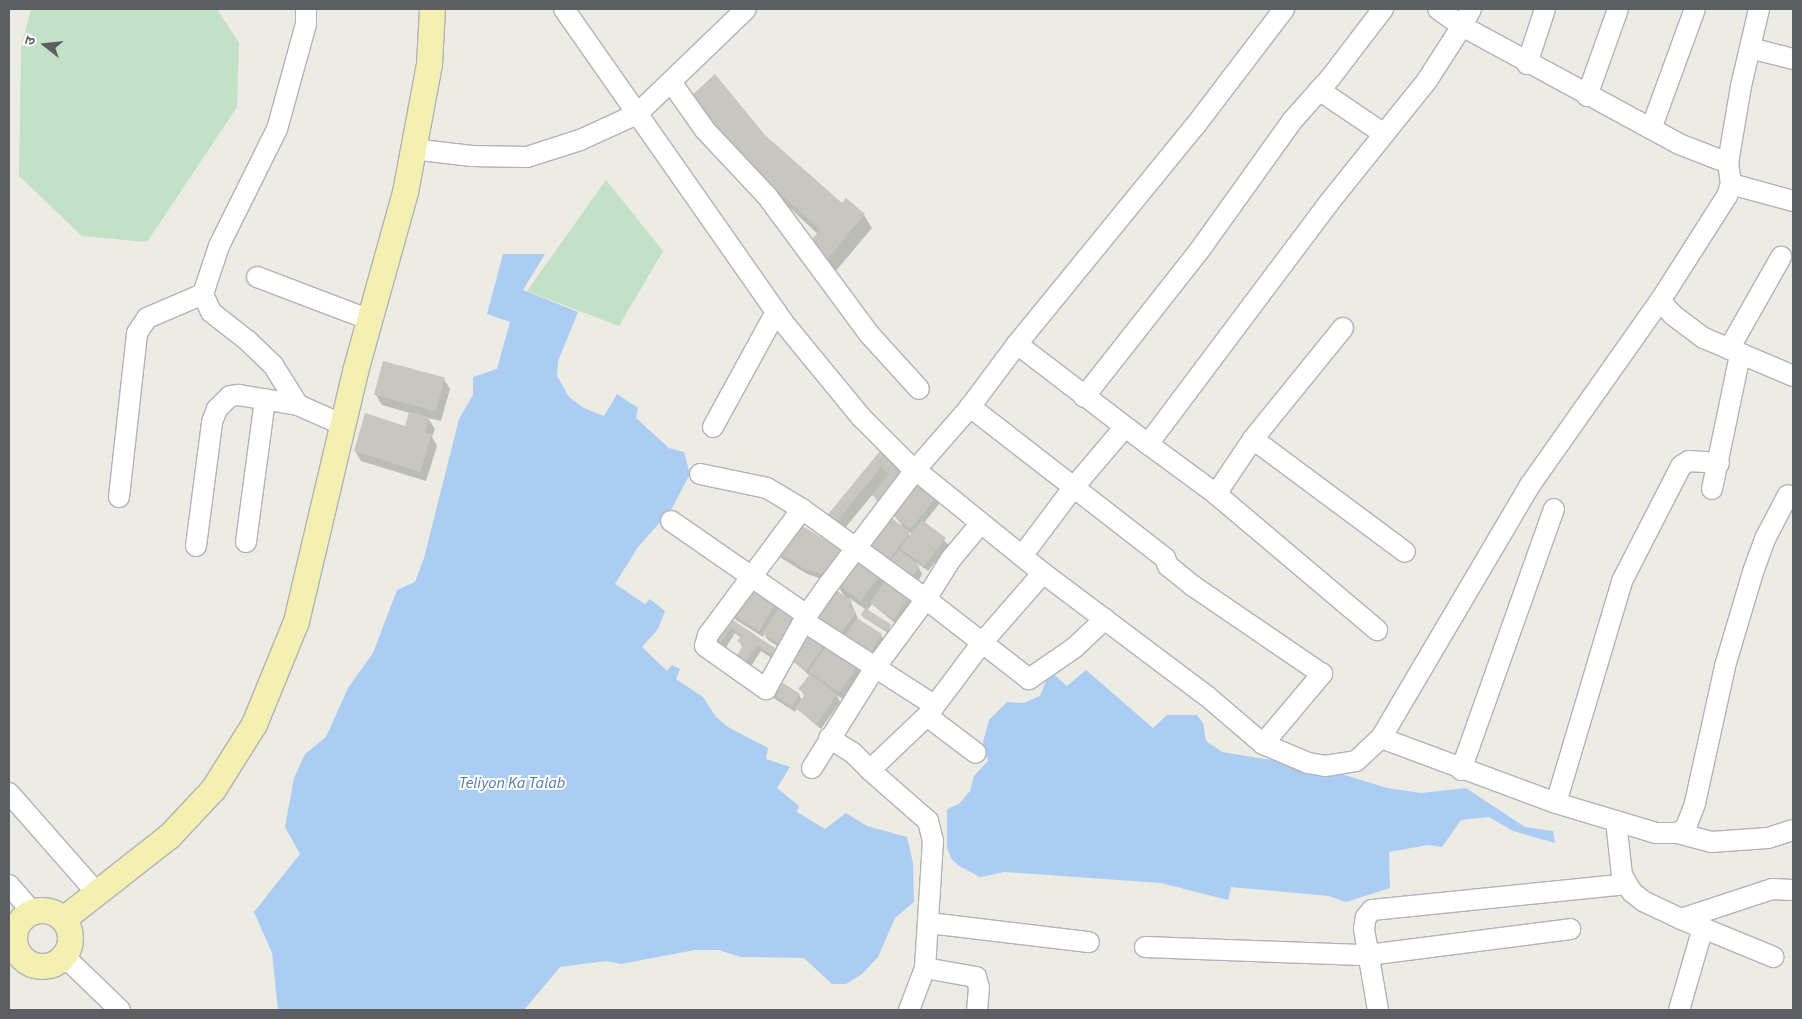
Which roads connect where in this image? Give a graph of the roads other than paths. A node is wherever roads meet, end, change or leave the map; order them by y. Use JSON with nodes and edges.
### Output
{"nodes":[{"id":1,"x":306,"y":9,"type":"edge"},
{"id":2,"x":432,"y":9,"type":"edge"},
{"id":3,"x":564,"y":9,"type":"edge"},
{"id":4,"x":746,"y":9,"type":"edge"},
{"id":5,"x":1284,"y":9,"type":"edge"},
{"id":6,"x":1383,"y":9,"type":"edge"},
{"id":7,"x":1438,"y":9,"type":"edge"},
{"id":8,"x":1545,"y":9,"type":"edge"},
{"id":9,"x":1618,"y":9,"type":"edge"},
{"id":10,"x":1695,"y":9,"type":"edge"},
{"id":11,"x":1759,"y":9,"type":"edge"},
{"id":12,"x":1467,"y":17,"type":"edge"},
{"id":13,"x":1750,"y":48,"type":"junction"},
{"id":14,"x":1793,"y":59,"type":"edge"},
{"id":15,"x":1527,"y":64,"type":"junction"},
{"id":16,"x":671,"y":82,"type":"junction"},
{"id":17,"x":1319,"y":90,"type":"junction"},
{"id":18,"x":1587,"y":96,"type":"junction"},
{"id":19,"x":637,"y":114,"type":"junction"},
{"id":20,"x":1651,"y":129,"type":"junction"},
{"id":21,"x":1384,"y":134,"type":"junction"},
{"id":22,"x":412,"y":149,"type":"junction"},
{"id":23,"x":1728,"y":163,"type":"junction"},
{"id":24,"x":1731,"y":184,"type":"junction"},
{"id":25,"x":1793,"y":201,"type":"edge"},
{"id":26,"x":1781,"y":257,"type":"dead end"},
{"id":27,"x":257,"y":277,"type":"dead end"},
{"id":28,"x":203,"y":294,"type":"junction"},
{"id":29,"x":1660,"y":301,"type":"junction"},
{"id":30,"x":776,"y":312,"type":"junction"},
{"id":31,"x":370,"y":320,"type":"junction"},
{"id":32,"x":1343,"y":328,"type":"dead end"},
{"id":33,"x":1017,"y":344,"type":"junction"},
{"id":34,"x":1734,"y":352,"type":"junction"},
{"id":35,"x":1793,"y":376,"type":"edge"},
{"id":36,"x":919,"y":389,"type":"dead end"},
{"id":37,"x":1084,"y":397,"type":"junction"},
{"id":38,"x":264,"y":399,"type":"junction"},
{"id":39,"x":298,"y":405,"type":"junction"},
{"id":40,"x":970,"y":407,"type":"junction"},
{"id":41,"x":343,"y":426,"type":"junction"},
{"id":42,"x":713,"y":427,"type":"dead end"},
{"id":43,"x":1125,"y":428,"type":"junction"},
{"id":44,"x":1253,"y":438,"type":"junction"},
{"id":45,"x":1148,"y":444,"type":"junction"},
{"id":46,"x":1719,"y":463,"type":"junction"},
{"id":47,"x":916,"y":469,"type":"junction"},
{"id":48,"x":700,"y":474,"type":"dead end"},
{"id":49,"x":1074,"y":488,"type":"junction"},
{"id":50,"x":1712,"y":489,"type":"dead end"},
{"id":51,"x":1216,"y":494,"type":"junction"},
{"id":52,"x":1788,"y":494,"type":"dead end"},
{"id":53,"x":119,"y":497,"type":"dead end"},
{"id":54,"x":802,"y":509,"type":"junction"},
{"id":55,"x":1554,"y":509,"type":"dead end"},
{"id":56,"x":671,"y":521,"type":"dead end"},
{"id":57,"x":980,"y":523,"type":"junction"},
{"id":58,"x":246,"y":542,"type":"dead end"},
{"id":59,"x":196,"y":546,"type":"dead end"},
{"id":60,"x":856,"y":548,"type":"junction"},
{"id":61,"x":1405,"y":552,"type":"dead end"},
{"id":62,"x":1022,"y":556,"type":"junction"},
{"id":63,"x":1043,"y":573,"type":"junction"},
{"id":64,"x":752,"y":575,"type":"junction"},
{"id":65,"x":926,"y":599,"type":"junction"},
{"id":66,"x":806,"y":618,"type":"junction"},
{"id":67,"x":1105,"y":619,"type":"junction"},
{"id":68,"x":1377,"y":630,"type":"dead end"},
{"id":69,"x":981,"y":644,"type":"junction"},
{"id":70,"x":874,"y":669,"type":"junction"},
{"id":71,"x":930,"y":711,"type":"junction"},
{"id":72,"x":829,"y":738,"type":"junction"},
{"id":73,"x":1381,"y":738,"type":"junction"},
{"id":74,"x":1263,"y":744,"type":"junction"},
{"id":75,"x":976,"y":753,"type":"dead end"},
{"id":76,"x":812,"y":768,"type":"dead end"},
{"id":77,"x":870,"y":770,"type":"junction"},
{"id":78,"x":1461,"y":770,"type":"junction"},
{"id":79,"x":9,"y":793,"type":"edge"},
{"id":80,"x":1556,"y":803,"type":"junction"},
{"id":81,"x":1793,"y":830,"type":"edge"},
{"id":82,"x":1678,"y":833,"type":"junction"},
{"id":83,"x":1616,"y":834,"type":"junction"},
{"id":84,"x":1627,"y":884,"type":"junction"},
{"id":85,"x":9,"y":885,"type":"edge"},
{"id":86,"x":1793,"y":890,"type":"edge"},
{"id":87,"x":97,"y":893,"type":"junction"},
{"id":88,"x":32,"y":911,"type":"junction"},
{"id":89,"x":63,"y":919,"type":"junction"},
{"id":90,"x":1681,"y":919,"type":"junction"},
{"id":91,"x":929,"y":923,"type":"junction"},
{"id":92,"x":1703,"y":928,"type":"junction"},
{"id":93,"x":1570,"y":929,"type":"dead end"},
{"id":94,"x":1090,"y":942,"type":"dead end"},
{"id":95,"x":1145,"y":947,"type":"dead end"},
{"id":96,"x":1368,"y":954,"type":"junction"},
{"id":97,"x":64,"y":956,"type":"junction"},
{"id":98,"x":1773,"y":958,"type":"dead end"},
{"id":99,"x":14,"y":962,"type":"edge"},
{"id":100,"x":925,"y":968,"type":"junction"},
{"id":101,"x":120,"y":1010,"type":"edge"},
{"id":102,"x":909,"y":1010,"type":"edge"},
{"id":103,"x":976,"y":1010,"type":"edge"},
{"id":104,"x":1378,"y":1010,"type":"edge"},
{"id":105,"x":1679,"y":1010,"type":"edge"}],
"edges":[{"from":1,"to":28,"type":"street"},
{"from":2,"to":22,"type":"main road"},
{"from":3,"to":19,"type":"street"},
{"from":4,"to":16,"type":"street"},
{"from":5,"to":33,"type":"street"},
{"from":6,"to":17,"type":"street"},
{"from":7,"to":12,"type":"street"},
{"from":8,"to":15,"type":"street"},
{"from":9,"to":18,"type":"street"},
{"from":10,"to":20,"type":"street"},
{"from":11,"to":13,"type":"street"},
{"from":12,"to":15,"type":"street"},
{"from":12,"to":21,"type":"street"},
{"from":13,"to":14,"type":"street"},
{"from":13,"to":23,"type":"street"},
{"from":15,"to":18,"type":"street"},
{"from":16,"to":19,"type":"street"},
{"from":16,"to":36,"type":"street"},
{"from":17,"to":21,"type":"street"},
{"from":17,"to":37,"type":"street"},
{"from":18,"to":20,"type":"street"},
{"from":19,"to":22,"type":"street"},
{"from":19,"to":30,"type":"street"},
{"from":20,"to":23,"type":"street"},
{"from":21,"to":45,"type":"street"},
{"from":22,"to":31,"type":"main road"},
{"from":23,"to":24,"type":"street"},
{"from":24,"to":25,"type":"street"},
{"from":24,"to":29,"type":"street"},
{"from":26,"to":34,"type":"street"},
{"from":27,"to":31,"type":"street"},
{"from":28,"to":39,"type":"street"},
{"from":28,"to":53,"type":"street"},
{"from":29,"to":34,"type":"street"},
{"from":29,"to":73,"type":"street"},
{"from":30,"to":42,"type":"street"},
{"from":30,"to":47,"type":"street"},
{"from":31,"to":41,"type":"main road"},
{"from":32,"to":44,"type":"street"},
{"from":33,"to":37,"type":"street"},
{"from":33,"to":40,"type":"street"},
{"from":34,"to":35,"type":"street"},
{"from":34,"to":46,"type":"street"},
{"from":37,"to":43,"type":"street"},
{"from":38,"to":39,"type":"street"},
{"from":38,"to":58,"type":"street"},
{"from":38,"to":59,"type":"street"},
{"from":39,"to":41,"type":"street"},
{"from":40,"to":47,"type":"street"},
{"from":40,"to":49,"type":"street"},
{"from":41,"to":87,"type":"main road"},
{"from":43,"to":45,"type":"street"},
{"from":43,"to":49,"type":"street"},
{"from":44,"to":51,"type":"street"},
{"from":44,"to":61,"type":"street"},
{"from":45,"to":51,"type":"street"},
{"from":46,"to":50,"type":"street"},
{"from":46,"to":80,"type":"street"},
{"from":47,"to":57,"type":"street"},
{"from":47,"to":60,"type":"street"},
{"from":48,"to":54,"type":"street"},
{"from":49,"to":62,"type":"street"},
{"from":49,"to":74,"type":"street"},
{"from":51,"to":68,"type":"street"},
{"from":52,"to":82,"type":"street"},
{"from":54,"to":60,"type":"street"},
{"from":54,"to":64,"type":"street"},
{"from":55,"to":78,"type":"street"},
{"from":56,"to":64,"type":"street"},
{"from":57,"to":62,"type":"street"},
{"from":57,"to":65,"type":"street"},
{"from":60,"to":65,"type":"street"},
{"from":60,"to":66,"type":"street"},
{"from":62,"to":63,"type":"street"},
{"from":63,"to":67,"type":"street"},
{"from":63,"to":69,"type":"street"},
{"from":64,"to":66,"type":"street"},
{"from":64,"to":66,"type":"street"},
{"from":65,"to":69,"type":"street"},
{"from":65,"to":70,"type":"street"},
{"from":66,"to":70,"type":"street"},
{"from":67,"to":69,"type":"street"},
{"from":67,"to":74,"type":"street"},
{"from":69,"to":71,"type":"street"},
{"from":70,"to":71,"type":"street"},
{"from":70,"to":72,"type":"street"},
{"from":71,"to":75,"type":"street"},
{"from":71,"to":77,"type":"street"},
{"from":72,"to":76,"type":"street"},
{"from":72,"to":77,"type":"street"},
{"from":73,"to":74,"type":"street"},
{"from":73,"to":78,"type":"street"},
{"from":77,"to":91,"type":"street"},
{"from":78,"to":80,"type":"street"},
{"from":79,"to":87,"type":"street"},
{"from":80,"to":83,"type":"street"},
{"from":81,"to":82,"type":"street"},
{"from":82,"to":83,"type":"street"},
{"from":83,"to":84,"type":"street"},
{"from":84,"to":90,"type":"street"},
{"from":84,"to":96,"type":"street"},
{"from":85,"to":88,"type":"street"},
{"from":86,"to":90,"type":"street"},
{"from":87,"to":89,"type":"main road"},
{"from":88,"to":89,"type":"main road"},
{"from":88,"to":99,"type":"main road"},
{"from":89,"to":97,"type":"main road"},
{"from":90,"to":92,"type":"street"},
{"from":91,"to":94,"type":"street"},
{"from":91,"to":100,"type":"street"},
{"from":92,"to":98,"type":"street"},
{"from":92,"to":105,"type":"street"},
{"from":93,"to":96,"type":"street"},
{"from":95,"to":96,"type":"street"},
{"from":96,"to":104,"type":"street"},
{"from":97,"to":99,"type":"main road"},
{"from":97,"to":101,"type":"street"},
{"from":100,"to":102,"type":"street"},
{"from":100,"to":103,"type":"street"}]}
